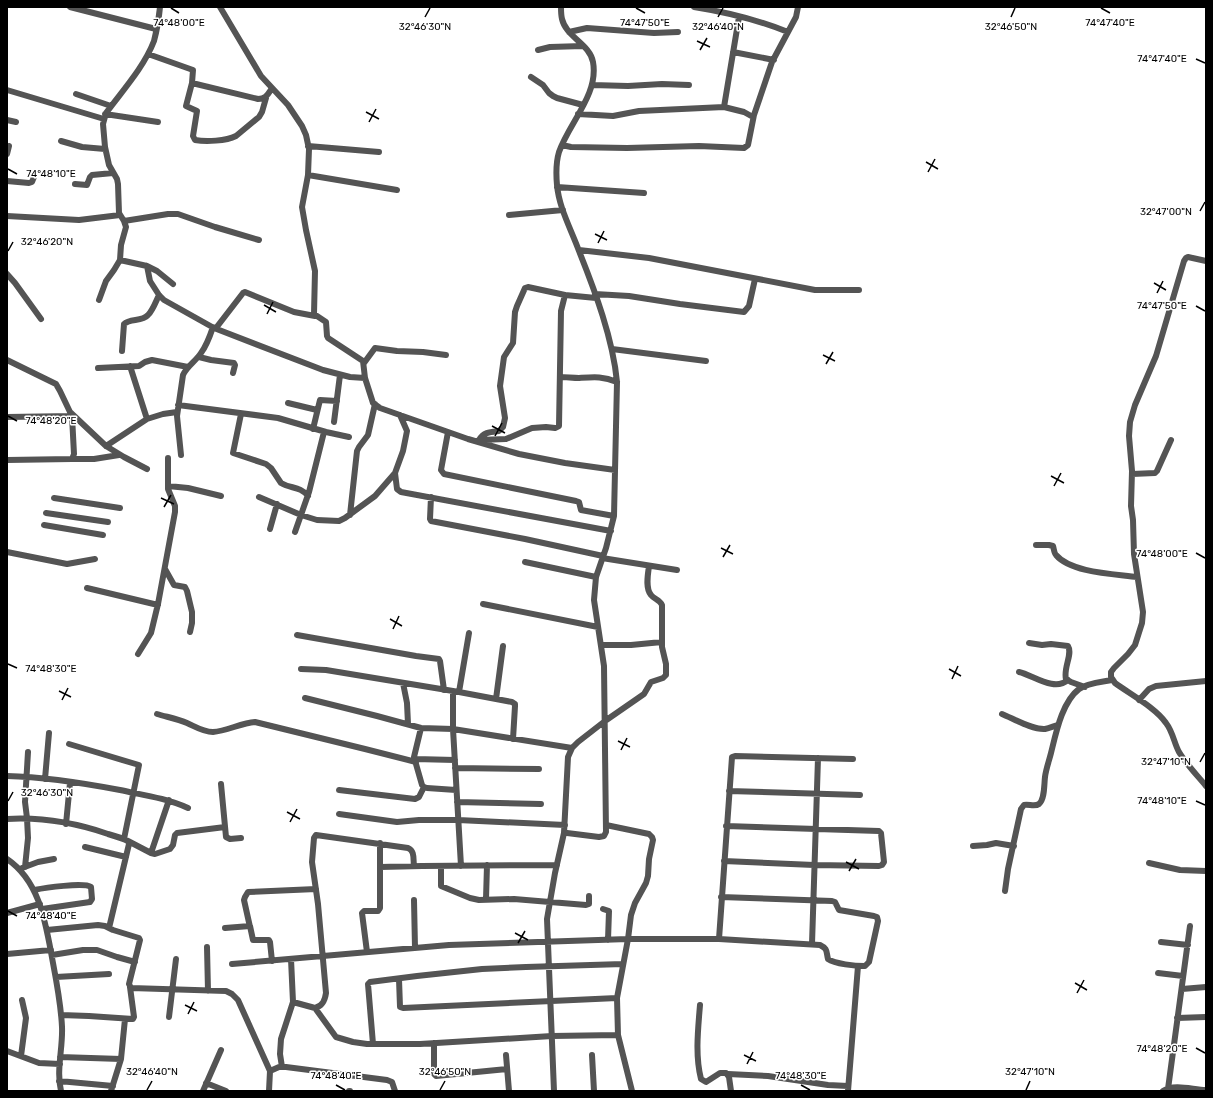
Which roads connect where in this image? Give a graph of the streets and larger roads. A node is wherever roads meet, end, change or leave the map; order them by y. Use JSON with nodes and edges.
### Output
{"nodes":[{"id":1,"x":70,"y":7,"type":"edge"},
{"id":2,"x":160,"y":7,"type":"edge"},
{"id":3,"x":220,"y":7,"type":"edge"},
{"id":4,"x":561,"y":7,"type":"edge"},
{"id":5,"x":694,"y":7,"type":"edge"},
{"id":6,"x":798,"y":7,"type":"edge"},
{"id":7,"x":739,"y":17,"type":"junction"},
{"id":8,"x":156,"y":29,"type":"junction"},
{"id":9,"x":569,"y":32,"type":"junction"},
{"id":10,"x":678,"y":32,"type":"dead end"},
{"id":11,"x":788,"y":32,"type":"junction"},
{"id":12,"x":583,"y":46,"type":"junction"},
{"id":13,"x":538,"y":50,"type":"dead end"},
{"id":14,"x":733,"y":52,"type":"junction"},
{"id":15,"x":148,"y":54,"type":"junction"},
{"id":16,"x":774,"y":60,"type":"junction"},
{"id":17,"x":531,"y":77,"type":"dead end"},
{"id":18,"x":192,"y":83,"type":"junction"},
{"id":19,"x":592,"y":85,"type":"junction"},
{"id":20,"x":689,"y":85,"type":"dead end"},
{"id":21,"x":272,"y":88,"type":"junction"},
{"id":22,"x":8,"y":92,"type":"edge"},
{"id":23,"x":76,"y":94,"type":"dead end"},
{"id":24,"x":266,"y":98,"type":"junction"},
{"id":25,"x":583,"y":105,"type":"junction"},
{"id":26,"x":111,"y":106,"type":"junction"},
{"id":27,"x":724,"y":107,"type":"junction"},
{"id":28,"x":578,"y":114,"type":"junction"},
{"id":29,"x":105,"y":116,"type":"junction"},
{"id":30,"x":753,"y":116,"type":"junction"},
{"id":31,"x":7,"y":120,"type":"edge"},
{"id":32,"x":16,"y":122,"type":"dead end"},
{"id":33,"x":158,"y":122,"type":"dead end"},
{"id":34,"x":61,"y":141,"type":"dead end"},
{"id":35,"x":562,"y":145,"type":"junction"},
{"id":36,"x":9,"y":146,"type":"dead end"},
{"id":37,"x":308,"y":146,"type":"junction"},
{"id":38,"x":105,"y":149,"type":"junction"},
{"id":39,"x":379,"y":152,"type":"dead end"},
{"id":40,"x":7,"y":154,"type":"edge"},
{"id":41,"x":114,"y":173,"type":"junction"},
{"id":42,"x":308,"y":175,"type":"junction"},
{"id":43,"x":34,"y":177,"type":"dead end"},
{"id":44,"x":7,"y":180,"type":"edge"},
{"id":45,"x":75,"y":184,"type":"dead end"},
{"id":46,"x":557,"y":187,"type":"junction"},
{"id":47,"x":397,"y":190,"type":"dead end"},
{"id":48,"x":644,"y":193,"type":"dead end"},
{"id":49,"x":563,"y":210,"type":"junction"},
{"id":50,"x":120,"y":215,"type":"junction"},
{"id":51,"x":509,"y":215,"type":"dead end"},
{"id":52,"x":7,"y":216,"type":"edge"},
{"id":53,"x":124,"y":221,"type":"junction"},
{"id":54,"x":259,"y":240,"type":"dead end"},
{"id":55,"x":579,"y":250,"type":"junction"},
{"id":56,"x":120,"y":260,"type":"junction"},
{"id":57,"x":1206,"y":260,"type":"edge"},
{"id":58,"x":147,"y":266,"type":"junction"},
{"id":59,"x":7,"y":274,"type":"edge"},
{"id":60,"x":755,"y":279,"type":"junction"},
{"id":61,"x":173,"y":284,"type":"dead end"},
{"id":62,"x":859,"y":290,"type":"dead end"},
{"id":63,"x":159,"y":295,"type":"junction"},
{"id":64,"x":565,"y":295,"type":"junction"},
{"id":65,"x":596,"y":296,"type":"junction"},
{"id":66,"x":99,"y":300,"type":"dead end"},
{"id":67,"x":315,"y":316,"type":"junction"},
{"id":68,"x":41,"y":319,"type":"dead end"},
{"id":69,"x":215,"y":328,"type":"junction"},
{"id":70,"x":612,"y":349,"type":"junction"},
{"id":71,"x":122,"y":351,"type":"dead end"},
{"id":72,"x":446,"y":355,"type":"dead end"},
{"id":73,"x":199,"y":357,"type":"junction"},
{"id":74,"x":7,"y":360,"type":"edge"},
{"id":75,"x":706,"y":361,"type":"dead end"},
{"id":76,"x":364,"y":363,"type":"junction"},
{"id":77,"x":130,"y":366,"type":"junction"},
{"id":78,"x":188,"y":367,"type":"junction"},
{"id":79,"x":98,"y":368,"type":"dead end"},
{"id":80,"x":233,"y":373,"type":"dead end"},
{"id":81,"x":340,"y":375,"type":"junction"},
{"id":82,"x":560,"y":377,"type":"junction"},
{"id":83,"x":365,"y":378,"type":"junction"},
{"id":84,"x":617,"y":382,"type":"junction"},
{"id":85,"x":337,"y":402,"type":"junction"},
{"id":86,"x":288,"y":403,"type":"dead end"},
{"id":87,"x":375,"y":404,"type":"junction"},
{"id":88,"x":178,"y":405,"type":"junction"},
{"id":89,"x":317,"y":410,"type":"junction"},
{"id":90,"x":177,"y":412,"type":"junction"},
{"id":91,"x":241,"y":414,"type":"junction"},
{"id":92,"x":400,"y":415,"type":"junction"},
{"id":93,"x":73,"y":416,"type":"junction"},
{"id":94,"x":7,"y":417,"type":"edge"},
{"id":95,"x":147,"y":419,"type":"junction"},
{"id":96,"x":334,"y":422,"type":"dead end"},
{"id":97,"x":313,"y":429,"type":"junction"},
{"id":98,"x":324,"y":432,"type":"junction"},
{"id":99,"x":448,"y":432,"type":"junction"},
{"id":100,"x":349,"y":437,"type":"dead end"},
{"id":101,"x":476,"y":440,"type":"junction"},
{"id":102,"x":1170,"y":440,"type":"dead end"},
{"id":103,"x":106,"y":446,"type":"junction"},
{"id":104,"x":119,"y":454,"type":"junction"},
{"id":105,"x":181,"y":455,"type":"dead end"},
{"id":106,"x":168,"y":458,"type":"dead end"},
{"id":107,"x":72,"y":459,"type":"junction"},
{"id":108,"x":7,"y":460,"type":"edge"},
{"id":109,"x":147,"y":469,"type":"dead end"},
{"id":110,"x":615,"y":470,"type":"junction"},
{"id":111,"x":395,"y":473,"type":"junction"},
{"id":112,"x":1132,"y":474,"type":"junction"},
{"id":113,"x":168,"y":486,"type":"junction"},
{"id":114,"x":221,"y":496,"type":"dead end"},
{"id":115,"x":308,"y":496,"type":"junction"},
{"id":116,"x":259,"y":497,"type":"dead end"},
{"id":117,"x":431,"y":497,"type":"junction"},
{"id":118,"x":54,"y":498,"type":"dead end"},
{"id":119,"x":277,"y":504,"type":"junction"},
{"id":120,"x":120,"y":508,"type":"dead end"},
{"id":121,"x":46,"y":513,"type":"dead end"},
{"id":122,"x":301,"y":515,"type":"junction"},
{"id":123,"x":350,"y":515,"type":"junction"},
{"id":124,"x":614,"y":516,"type":"junction"},
{"id":125,"x":108,"y":522,"type":"dead end"},
{"id":126,"x":44,"y":525,"type":"dead end"},
{"id":127,"x":270,"y":529,"type":"dead end"},
{"id":128,"x":295,"y":532,"type":"dead end"},
{"id":129,"x":611,"y":532,"type":"junction"},
{"id":130,"x":102,"y":535,"type":"dead end"},
{"id":131,"x":1036,"y":545,"type":"dead end"},
{"id":132,"x":7,"y":552,"type":"edge"},
{"id":133,"x":603,"y":557,"type":"junction"},
{"id":134,"x":95,"y":559,"type":"dead end"},
{"id":135,"x":525,"y":562,"type":"dead end"},
{"id":136,"x":649,"y":566,"type":"junction"},
{"id":137,"x":165,"y":569,"type":"junction"},
{"id":138,"x":677,"y":570,"type":"dead end"},
{"id":139,"x":596,"y":577,"type":"junction"},
{"id":140,"x":1137,"y":577,"type":"junction"},
{"id":141,"x":87,"y":588,"type":"dead end"},
{"id":142,"x":483,"y":604,"type":"dead end"},
{"id":143,"x":158,"y":605,"type":"junction"},
{"id":144,"x":598,"y":627,"type":"junction"},
{"id":145,"x":190,"y":632,"type":"dead end"},
{"id":146,"x":469,"y":632,"type":"dead end"},
{"id":147,"x":297,"y":635,"type":"dead end"},
{"id":148,"x":662,"y":642,"type":"junction"},
{"id":149,"x":1029,"y":642,"type":"dead end"},
{"id":150,"x":601,"y":645,"type":"junction"},
{"id":151,"x":503,"y":646,"type":"dead end"},
{"id":152,"x":138,"y":654,"type":"dead end"},
{"id":153,"x":301,"y":669,"type":"dead end"},
{"id":154,"x":1019,"y":672,"type":"dead end"},
{"id":155,"x":1068,"y":680,"type":"junction"},
{"id":156,"x":1112,"y":680,"type":"junction"},
{"id":157,"x":1206,"y":681,"type":"edge"},
{"id":158,"x":402,"y":683,"type":"junction"},
{"id":159,"x":1085,"y":687,"type":"junction"},
{"id":160,"x":444,"y":690,"type":"junction"},
{"id":161,"x":456,"y":692,"type":"junction"},
{"id":162,"x":305,"y":698,"type":"dead end"},
{"id":163,"x":496,"y":699,"type":"junction"},
{"id":164,"x":1139,"y":700,"type":"junction"},
{"id":165,"x":157,"y":714,"type":"dead end"},
{"id":166,"x":1002,"y":714,"type":"dead end"},
{"id":167,"x":605,"y":721,"type":"junction"},
{"id":168,"x":408,"y":724,"type":"junction"},
{"id":169,"x":1058,"y":725,"type":"junction"},
{"id":170,"x":421,"y":728,"type":"junction"},
{"id":171,"x":453,"y":729,"type":"junction"},
{"id":172,"x":49,"y":733,"type":"dead end"},
{"id":173,"x":513,"y":739,"type":"junction"},
{"id":174,"x":69,"y":744,"type":"dead end"},
{"id":175,"x":572,"y":748,"type":"junction"},
{"id":176,"x":28,"y":752,"type":"dead end"},
{"id":177,"x":818,"y":758,"type":"junction"},
{"id":178,"x":853,"y":759,"type":"dead end"},
{"id":179,"x":455,"y":760,"type":"junction"},
{"id":180,"x":416,"y":761,"type":"junction"},
{"id":181,"x":455,"y":768,"type":"junction"},
{"id":182,"x":540,"y":769,"type":"dead end"},
{"id":183,"x":7,"y":776,"type":"edge"},
{"id":184,"x":27,"y":776,"type":"junction"},
{"id":185,"x":45,"y":779,"type":"junction"},
{"id":186,"x":70,"y":783,"type":"junction"},
{"id":187,"x":221,"y":784,"type":"dead end"},
{"id":188,"x":1206,"y":786,"type":"edge"},
{"id":189,"x":424,"y":787,"type":"junction"},
{"id":190,"x":340,"y":790,"type":"dead end"},
{"id":191,"x":456,"y":790,"type":"junction"},
{"id":192,"x":729,"y":791,"type":"junction"},
{"id":193,"x":133,"y":793,"type":"junction"},
{"id":194,"x":817,"y":794,"type":"junction"},
{"id":195,"x":860,"y":795,"type":"dead end"},
{"id":196,"x":169,"y":800,"type":"junction"},
{"id":197,"x":457,"y":802,"type":"junction"},
{"id":198,"x":541,"y":804,"type":"dead end"},
{"id":199,"x":188,"y":808,"type":"dead end"},
{"id":200,"x":339,"y":814,"type":"dead end"},
{"id":201,"x":27,"y":818,"type":"junction"},
{"id":202,"x":7,"y":819,"type":"edge"},
{"id":203,"x":458,"y":820,"type":"junction"},
{"id":204,"x":66,"y":824,"type":"junction"},
{"id":205,"x":565,"y":825,"type":"junction"},
{"id":206,"x":606,"y":825,"type":"junction"},
{"id":207,"x":726,"y":826,"type":"junction"},
{"id":208,"x":225,"y":827,"type":"junction"},
{"id":209,"x":816,"y":830,"type":"junction"},
{"id":210,"x":564,"y":833,"type":"junction"},
{"id":211,"x":241,"y":838,"type":"dead end"},
{"id":212,"x":126,"y":840,"type":"junction"},
{"id":213,"x":380,"y":843,"type":"junction"},
{"id":214,"x":972,"y":846,"type":"dead end"},
{"id":215,"x":1014,"y":846,"type":"junction"},
{"id":216,"x":85,"y":847,"type":"dead end"},
{"id":217,"x":151,"y":854,"type":"junction"},
{"id":218,"x":126,"y":857,"type":"junction"},
{"id":219,"x":7,"y":859,"type":"edge"},
{"id":220,"x":54,"y":859,"type":"dead end"},
{"id":221,"x":724,"y":861,"type":"junction"},
{"id":222,"x":1149,"y":863,"type":"dead end"},
{"id":223,"x":487,"y":865,"type":"junction"},
{"id":224,"x":557,"y":865,"type":"junction"},
{"id":225,"x":814,"y":865,"type":"junction"},
{"id":226,"x":414,"y":866,"type":"junction"},
{"id":227,"x":441,"y":866,"type":"junction"},
{"id":228,"x":461,"y":866,"type":"junction"},
{"id":229,"x":380,"y":867,"type":"junction"},
{"id":230,"x":22,"y":868,"type":"junction"},
{"id":231,"x":1206,"y":871,"type":"edge"},
{"id":232,"x":316,"y":889,"type":"junction"},
{"id":233,"x":34,"y":890,"type":"junction"},
{"id":234,"x":1005,"y":891,"type":"dead end"},
{"id":235,"x":589,"y":896,"type":"dead end"},
{"id":236,"x":721,"y":897,"type":"junction"},
{"id":237,"x":414,"y":900,"type":"dead end"},
{"id":238,"x":486,"y":900,"type":"junction"},
{"id":239,"x":550,"y":901,"type":"junction"},
{"id":240,"x":814,"y":901,"type":"junction"},
{"id":241,"x":41,"y":907,"type":"junction"},
{"id":242,"x":603,"y":909,"type":"dead end"},
{"id":243,"x":7,"y":913,"type":"edge"},
{"id":244,"x":1190,"y":926,"type":"dead end"},
{"id":245,"x":250,"y":927,"type":"junction"},
{"id":246,"x":109,"y":928,"type":"junction"},
{"id":247,"x":225,"y":928,"type":"dead end"},
{"id":248,"x":47,"y":930,"type":"junction"},
{"id":249,"x":628,"y":939,"type":"junction"},
{"id":250,"x":608,"y":940,"type":"junction"},
{"id":251,"x":719,"y":940,"type":"junction"},
{"id":252,"x":548,"y":942,"type":"junction"},
{"id":253,"x":1161,"y":942,"type":"dead end"},
{"id":254,"x":812,"y":944,"type":"junction"},
{"id":255,"x":1188,"y":945,"type":"junction"},
{"id":256,"x":207,"y":947,"type":"dead end"},
{"id":257,"x":414,"y":948,"type":"junction"},
{"id":258,"x":51,"y":952,"type":"junction"},
{"id":259,"x":367,"y":952,"type":"junction"},
{"id":260,"x":7,"y":954,"type":"edge"},
{"id":261,"x":323,"y":956,"type":"junction"},
{"id":262,"x":176,"y":959,"type":"dead end"},
{"id":263,"x":291,"y":959,"type":"junction"},
{"id":264,"x":272,"y":961,"type":"junction"},
{"id":265,"x":135,"y":962,"type":"junction"},
{"id":266,"x":232,"y":964,"type":"dead end"},
{"id":267,"x":623,"y":964,"type":"junction"},
{"id":268,"x":549,"y":966,"type":"junction"},
{"id":269,"x":858,"y":966,"type":"junction"},
{"id":270,"x":1158,"y":973,"type":"dead end"},
{"id":271,"x":109,"y":974,"type":"dead end"},
{"id":272,"x":1183,"y":976,"type":"junction"},
{"id":273,"x":56,"y":977,"type":"junction"},
{"id":274,"x":399,"y":978,"type":"junction"},
{"id":275,"x":130,"y":987,"type":"junction"},
{"id":276,"x":1206,"y":987,"type":"edge"},
{"id":277,"x":1182,"y":989,"type":"junction"},
{"id":278,"x":173,"y":990,"type":"junction"},
{"id":279,"x":208,"y":991,"type":"junction"},
{"id":280,"x":617,"y":998,"type":"junction"},
{"id":281,"x":22,"y":1000,"type":"dead end"},
{"id":282,"x":550,"y":1001,"type":"junction"},
{"id":283,"x":294,"y":1002,"type":"junction"},
{"id":284,"x":700,"y":1005,"type":"dead end"},
{"id":285,"x":315,"y":1008,"type":"junction"},
{"id":286,"x":61,"y":1015,"type":"junction"},
{"id":287,"x":169,"y":1017,"type":"dead end"},
{"id":288,"x":1206,"y":1017,"type":"edge"},
{"id":289,"x":1178,"y":1018,"type":"junction"},
{"id":290,"x":125,"y":1019,"type":"junction"},
{"id":291,"x":618,"y":1035,"type":"junction"},
{"id":292,"x":552,"y":1036,"type":"junction"},
{"id":293,"x":434,"y":1043,"type":"junction"},
{"id":294,"x":373,"y":1044,"type":"junction"},
{"id":295,"x":221,"y":1050,"type":"dead end"},
{"id":296,"x":8,"y":1051,"type":"edge"},
{"id":297,"x":506,"y":1055,"type":"dead end"},
{"id":298,"x":592,"y":1055,"type":"dead end"},
{"id":299,"x":21,"y":1056,"type":"junction"},
{"id":300,"x":60,"y":1057,"type":"junction"},
{"id":301,"x":121,"y":1059,"type":"junction"},
{"id":302,"x":7,"y":1060,"type":"edge"},
{"id":303,"x":60,"y":1064,"type":"junction"},
{"id":304,"x":282,"y":1067,"type":"junction"},
{"id":305,"x":507,"y":1070,"type":"junction"},
{"id":306,"x":270,"y":1071,"type":"junction"},
{"id":307,"x":728,"y":1074,"type":"junction"},
{"id":308,"x":59,"y":1081,"type":"junction"},
{"id":309,"x":206,"y":1083,"type":"junction"},
{"id":310,"x":848,"y":1088,"type":"edge"},
{"id":311,"x":112,"y":1089,"type":"edge"},
{"id":312,"x":1165,"y":1090,"type":"edge"},
{"id":313,"x":1206,"y":1090,"type":"edge"},
{"id":314,"x":60,"y":1091,"type":"edge"},
{"id":315,"x":203,"y":1091,"type":"edge"},
{"id":316,"x":226,"y":1091,"type":"edge"},
{"id":317,"x":269,"y":1091,"type":"edge"},
{"id":318,"x":395,"y":1091,"type":"edge"},
{"id":319,"x":509,"y":1091,"type":"edge"},
{"id":320,"x":554,"y":1091,"type":"edge"},
{"id":321,"x":594,"y":1091,"type":"edge"},
{"id":322,"x":632,"y":1091,"type":"edge"},
{"id":323,"x":731,"y":1091,"type":"edge"}],
"edges":[{"from":1,"to":8,"type":"street"},
{"from":2,"to":8,"type":"street"},
{"from":3,"to":21,"type":"street"},
{"from":4,"to":9,"type":"street"},
{"from":5,"to":7,"type":"street"},
{"from":6,"to":11,"type":"street"},
{"from":7,"to":11,"type":"street"},
{"from":7,"to":14,"type":"street"},
{"from":8,"to":15,"type":"street"},
{"from":9,"to":10,"type":"street"},
{"from":9,"to":12,"type":"street"},
{"from":11,"to":16,"type":"street"},
{"from":12,"to":13,"type":"street"},
{"from":12,"to":19,"type":"street"},
{"from":14,"to":16,"type":"street"},
{"from":14,"to":27,"type":"street"},
{"from":15,"to":18,"type":"street"},
{"from":15,"to":26,"type":"street"},
{"from":16,"to":30,"type":"street"},
{"from":17,"to":25,"type":"street"},
{"from":18,"to":24,"type":"street"},
{"from":18,"to":24,"type":"street"},
{"from":19,"to":20,"type":"street"},
{"from":19,"to":25,"type":"street"},
{"from":21,"to":24,"type":"street"},
{"from":21,"to":37,"type":"street"},
{"from":22,"to":29,"type":"street"},
{"from":23,"to":26,"type":"street"},
{"from":25,"to":28,"type":"street"},
{"from":26,"to":29,"type":"street"},
{"from":27,"to":28,"type":"street"},
{"from":27,"to":30,"type":"street"},
{"from":28,"to":35,"type":"street"},
{"from":29,"to":33,"type":"street"},
{"from":29,"to":38,"type":"street"},
{"from":30,"to":35,"type":"street"},
{"from":31,"to":32,"type":"street"},
{"from":34,"to":38,"type":"street"},
{"from":35,"to":46,"type":"street"},
{"from":36,"to":40,"type":"street"},
{"from":37,"to":39,"type":"street"},
{"from":37,"to":42,"type":"street"},
{"from":38,"to":41,"type":"street"},
{"from":41,"to":45,"type":"street"},
{"from":41,"to":50,"type":"street"},
{"from":42,"to":47,"type":"street"},
{"from":42,"to":67,"type":"street"},
{"from":43,"to":44,"type":"street"},
{"from":46,"to":48,"type":"street"},
{"from":46,"to":49,"type":"street"},
{"from":49,"to":51,"type":"street"},
{"from":49,"to":55,"type":"street"},
{"from":50,"to":52,"type":"street"},
{"from":50,"to":53,"type":"street"},
{"from":53,"to":54,"type":"street"},
{"from":53,"to":56,"type":"street"},
{"from":55,"to":60,"type":"street"},
{"from":55,"to":65,"type":"street"},
{"from":56,"to":58,"type":"street"},
{"from":56,"to":66,"type":"street"},
{"from":57,"to":112,"type":"street"},
{"from":58,"to":61,"type":"street"},
{"from":58,"to":63,"type":"street"},
{"from":59,"to":68,"type":"street"},
{"from":60,"to":62,"type":"street"},
{"from":60,"to":65,"type":"street"},
{"from":63,"to":69,"type":"street"},
{"from":63,"to":71,"type":"street"},
{"from":64,"to":65,"type":"street"},
{"from":64,"to":82,"type":"street"},
{"from":64,"to":101,"type":"street"},
{"from":65,"to":70,"type":"street"},
{"from":67,"to":69,"type":"street"},
{"from":67,"to":76,"type":"street"},
{"from":69,"to":73,"type":"street"},
{"from":69,"to":81,"type":"street"},
{"from":70,"to":75,"type":"street"},
{"from":70,"to":84,"type":"street"},
{"from":72,"to":76,"type":"street"},
{"from":73,"to":78,"type":"street"},
{"from":73,"to":80,"type":"street"},
{"from":74,"to":93,"type":"street"},
{"from":76,"to":83,"type":"street"},
{"from":77,"to":78,"type":"street"},
{"from":77,"to":79,"type":"street"},
{"from":77,"to":95,"type":"street"},
{"from":78,"to":88,"type":"street"},
{"from":81,"to":83,"type":"street"},
{"from":81,"to":85,"type":"street"},
{"from":82,"to":84,"type":"street"},
{"from":82,"to":101,"type":"street"},
{"from":83,"to":87,"type":"street"},
{"from":84,"to":110,"type":"street"},
{"from":85,"to":89,"type":"street"},
{"from":85,"to":96,"type":"street"},
{"from":86,"to":89,"type":"street"},
{"from":87,"to":92,"type":"street"},
{"from":87,"to":123,"type":"street"},
{"from":88,"to":90,"type":"street"},
{"from":88,"to":91,"type":"street"},
{"from":89,"to":97,"type":"street"},
{"from":90,"to":95,"type":"street"},
{"from":90,"to":105,"type":"street"},
{"from":91,"to":97,"type":"street"},
{"from":91,"to":115,"type":"street"},
{"from":92,"to":99,"type":"street"},
{"from":92,"to":111,"type":"street"},
{"from":93,"to":94,"type":"street"},
{"from":93,"to":103,"type":"street"},
{"from":93,"to":107,"type":"street"},
{"from":95,"to":103,"type":"street"},
{"from":97,"to":98,"type":"street"},
{"from":98,"to":100,"type":"street"},
{"from":98,"to":115,"type":"street"},
{"from":99,"to":101,"type":"street"},
{"from":99,"to":124,"type":"street"},
{"from":101,"to":110,"type":"street"},
{"from":102,"to":112,"type":"street"},
{"from":103,"to":104,"type":"street"},
{"from":104,"to":107,"type":"street"},
{"from":104,"to":109,"type":"street"},
{"from":106,"to":113,"type":"street"},
{"from":107,"to":108,"type":"street"},
{"from":110,"to":124,"type":"street"},
{"from":111,"to":117,"type":"street"},
{"from":111,"to":123,"type":"street"},
{"from":112,"to":140,"type":"street"},
{"from":113,"to":114,"type":"street"},
{"from":113,"to":137,"type":"street"},
{"from":115,"to":122,"type":"street"},
{"from":116,"to":119,"type":"street"},
{"from":117,"to":129,"type":"street"},
{"from":117,"to":133,"type":"street"},
{"from":118,"to":120,"type":"street"},
{"from":119,"to":122,"type":"street"},
{"from":119,"to":127,"type":"street"},
{"from":121,"to":125,"type":"street"},
{"from":122,"to":123,"type":"street"},
{"from":122,"to":128,"type":"street"},
{"from":124,"to":129,"type":"street"},
{"from":126,"to":130,"type":"street"},
{"from":129,"to":133,"type":"street"},
{"from":131,"to":140,"type":"street"},
{"from":132,"to":134,"type":"street"},
{"from":133,"to":136,"type":"street"},
{"from":133,"to":139,"type":"street"},
{"from":135,"to":139,"type":"street"},
{"from":136,"to":138,"type":"street"},
{"from":136,"to":148,"type":"street"},
{"from":137,"to":143,"type":"street"},
{"from":137,"to":145,"type":"street"},
{"from":139,"to":144,"type":"street"},
{"from":140,"to":156,"type":"street"},
{"from":141,"to":143,"type":"street"},
{"from":142,"to":144,"type":"street"},
{"from":143,"to":152,"type":"street"},
{"from":144,"to":150,"type":"street"},
{"from":146,"to":161,"type":"street"},
{"from":147,"to":160,"type":"street"},
{"from":148,"to":150,"type":"street"},
{"from":148,"to":167,"type":"street"},
{"from":149,"to":155,"type":"street"},
{"from":150,"to":167,"type":"street"},
{"from":151,"to":163,"type":"street"},
{"from":153,"to":158,"type":"street"},
{"from":154,"to":155,"type":"street"},
{"from":155,"to":159,"type":"street"},
{"from":156,"to":159,"type":"street"},
{"from":156,"to":164,"type":"street"},
{"from":157,"to":164,"type":"street"},
{"from":158,"to":160,"type":"street"},
{"from":158,"to":168,"type":"street"},
{"from":159,"to":169,"type":"street"},
{"from":160,"to":161,"type":"street"},
{"from":161,"to":163,"type":"street"},
{"from":161,"to":171,"type":"street"},
{"from":162,"to":168,"type":"street"},
{"from":163,"to":173,"type":"street"},
{"from":164,"to":188,"type":"street"},
{"from":165,"to":180,"type":"street"},
{"from":166,"to":169,"type":"street"},
{"from":167,"to":175,"type":"street"},
{"from":167,"to":206,"type":"street"},
{"from":168,"to":170,"type":"street"},
{"from":169,"to":215,"type":"street"},
{"from":170,"to":171,"type":"street"},
{"from":170,"to":180,"type":"street"},
{"from":171,"to":173,"type":"street"},
{"from":171,"to":179,"type":"street"},
{"from":172,"to":185,"type":"street"},
{"from":173,"to":175,"type":"street"},
{"from":174,"to":193,"type":"street"},
{"from":175,"to":205,"type":"street"},
{"from":176,"to":184,"type":"street"},
{"from":177,"to":178,"type":"street"},
{"from":177,"to":192,"type":"street"},
{"from":177,"to":194,"type":"street"},
{"from":179,"to":180,"type":"street"},
{"from":179,"to":181,"type":"street"},
{"from":180,"to":189,"type":"street"},
{"from":181,"to":182,"type":"street"},
{"from":181,"to":191,"type":"street"},
{"from":183,"to":184,"type":"street"},
{"from":184,"to":185,"type":"street"},
{"from":184,"to":201,"type":"street"},
{"from":185,"to":186,"type":"street"},
{"from":186,"to":193,"type":"street"},
{"from":186,"to":204,"type":"street"},
{"from":187,"to":208,"type":"street"},
{"from":189,"to":190,"type":"street"},
{"from":189,"to":191,"type":"street"},
{"from":191,"to":197,"type":"street"},
{"from":192,"to":194,"type":"street"},
{"from":192,"to":207,"type":"street"},
{"from":193,"to":196,"type":"street"},
{"from":193,"to":212,"type":"street"},
{"from":194,"to":195,"type":"street"},
{"from":194,"to":209,"type":"street"},
{"from":196,"to":199,"type":"street"},
{"from":196,"to":217,"type":"street"},
{"from":197,"to":198,"type":"street"},
{"from":197,"to":203,"type":"street"},
{"from":200,"to":203,"type":"street"},
{"from":201,"to":202,"type":"street"},
{"from":201,"to":204,"type":"street"},
{"from":201,"to":230,"type":"street"},
{"from":203,"to":205,"type":"street"},
{"from":203,"to":228,"type":"street"},
{"from":204,"to":212,"type":"street"},
{"from":205,"to":210,"type":"street"},
{"from":206,"to":210,"type":"street"},
{"from":206,"to":249,"type":"street"},
{"from":207,"to":209,"type":"street"},
{"from":207,"to":221,"type":"street"},
{"from":208,"to":211,"type":"street"},
{"from":208,"to":217,"type":"street"},
{"from":209,"to":225,"type":"street"},
{"from":209,"to":225,"type":"street"},
{"from":210,"to":224,"type":"street"},
{"from":212,"to":217,"type":"street"},
{"from":212,"to":218,"type":"street"},
{"from":213,"to":226,"type":"street"},
{"from":213,"to":229,"type":"street"},
{"from":213,"to":232,"type":"street"},
{"from":214,"to":215,"type":"street"},
{"from":215,"to":234,"type":"street"},
{"from":216,"to":218,"type":"street"},
{"from":218,"to":246,"type":"street"},
{"from":219,"to":230,"type":"street"},
{"from":220,"to":230,"type":"street"},
{"from":221,"to":225,"type":"street"},
{"from":221,"to":236,"type":"street"},
{"from":222,"to":231,"type":"street"},
{"from":223,"to":224,"type":"street"},
{"from":223,"to":228,"type":"street"},
{"from":223,"to":238,"type":"street"},
{"from":224,"to":239,"type":"street"},
{"from":225,"to":240,"type":"street"},
{"from":226,"to":227,"type":"street"},
{"from":226,"to":229,"type":"street"},
{"from":227,"to":228,"type":"street"},
{"from":227,"to":238,"type":"street"},
{"from":229,"to":259,"type":"street"},
{"from":230,"to":233,"type":"street"},
{"from":232,"to":245,"type":"street"},
{"from":232,"to":261,"type":"street"},
{"from":233,"to":241,"type":"street"},
{"from":233,"to":241,"type":"street"},
{"from":235,"to":239,"type":"street"},
{"from":236,"to":240,"type":"street"},
{"from":236,"to":251,"type":"street"},
{"from":237,"to":257,"type":"street"},
{"from":238,"to":239,"type":"street"},
{"from":239,"to":252,"type":"street"},
{"from":240,"to":254,"type":"street"},
{"from":240,"to":269,"type":"street"},
{"from":241,"to":243,"type":"street"},
{"from":241,"to":248,"type":"street"},
{"from":242,"to":250,"type":"street"},
{"from":244,"to":255,"type":"street"},
{"from":245,"to":247,"type":"street"},
{"from":245,"to":264,"type":"street"},
{"from":246,"to":248,"type":"street"},
{"from":246,"to":265,"type":"street"},
{"from":248,"to":258,"type":"street"},
{"from":249,"to":250,"type":"street"},
{"from":249,"to":251,"type":"street"},
{"from":249,"to":267,"type":"street"},
{"from":250,"to":252,"type":"street"},
{"from":251,"to":254,"type":"street"},
{"from":252,"to":257,"type":"street"},
{"from":252,"to":268,"type":"street"},
{"from":253,"to":255,"type":"street"},
{"from":254,"to":269,"type":"street"},
{"from":255,"to":272,"type":"street"},
{"from":256,"to":279,"type":"street"},
{"from":257,"to":259,"type":"street"},
{"from":258,"to":260,"type":"street"},
{"from":258,"to":265,"type":"street"},
{"from":258,"to":273,"type":"street"},
{"from":259,"to":261,"type":"street"},
{"from":261,"to":263,"type":"street"},
{"from":261,"to":285,"type":"street"},
{"from":262,"to":278,"type":"street"},
{"from":263,"to":264,"type":"street"},
{"from":263,"to":283,"type":"street"},
{"from":264,"to":266,"type":"street"},
{"from":265,"to":275,"type":"street"},
{"from":267,"to":268,"type":"street"},
{"from":267,"to":280,"type":"street"},
{"from":268,"to":274,"type":"street"},
{"from":268,"to":282,"type":"street"},
{"from":269,"to":310,"type":"street"},
{"from":270,"to":272,"type":"street"},
{"from":271,"to":273,"type":"street"},
{"from":272,"to":277,"type":"street"},
{"from":273,"to":286,"type":"street"},
{"from":274,"to":282,"type":"street"},
{"from":274,"to":294,"type":"street"},
{"from":275,"to":278,"type":"street"},
{"from":275,"to":290,"type":"street"},
{"from":276,"to":277,"type":"street"},
{"from":277,"to":289,"type":"street"},
{"from":278,"to":279,"type":"street"},
{"from":278,"to":287,"type":"street"},
{"from":279,"to":306,"type":"street"},
{"from":280,"to":282,"type":"street"},
{"from":280,"to":291,"type":"street"},
{"from":281,"to":299,"type":"street"},
{"from":282,"to":292,"type":"street"},
{"from":283,"to":285,"type":"street"},
{"from":283,"to":304,"type":"street"},
{"from":284,"to":307,"type":"street"},
{"from":285,"to":294,"type":"street"},
{"from":286,"to":290,"type":"street"},
{"from":286,"to":300,"type":"street"},
{"from":288,"to":289,"type":"street"},
{"from":289,"to":312,"type":"street"},
{"from":290,"to":301,"type":"street"},
{"from":291,"to":292,"type":"street"},
{"from":291,"to":322,"type":"street"},
{"from":292,"to":293,"type":"street"},
{"from":292,"to":320,"type":"street"},
{"from":293,"to":294,"type":"street"},
{"from":293,"to":305,"type":"street"},
{"from":295,"to":309,"type":"street"},
{"from":296,"to":299,"type":"street"},
{"from":296,"to":302,"type":"street"},
{"from":297,"to":305,"type":"street"},
{"from":298,"to":321,"type":"street"},
{"from":299,"to":303,"type":"street"},
{"from":300,"to":301,"type":"street"},
{"from":300,"to":303,"type":"street"},
{"from":301,"to":311,"type":"street"},
{"from":303,"to":308,"type":"street"},
{"from":304,"to":306,"type":"street"},
{"from":304,"to":318,"type":"street"},
{"from":305,"to":319,"type":"street"},
{"from":306,"to":317,"type":"street"},
{"from":307,"to":310,"type":"street"},
{"from":307,"to":323,"type":"street"},
{"from":308,"to":311,"type":"street"},
{"from":308,"to":314,"type":"street"},
{"from":309,"to":315,"type":"street"},
{"from":309,"to":316,"type":"street"},
{"from":312,"to":313,"type":"street"}]}
